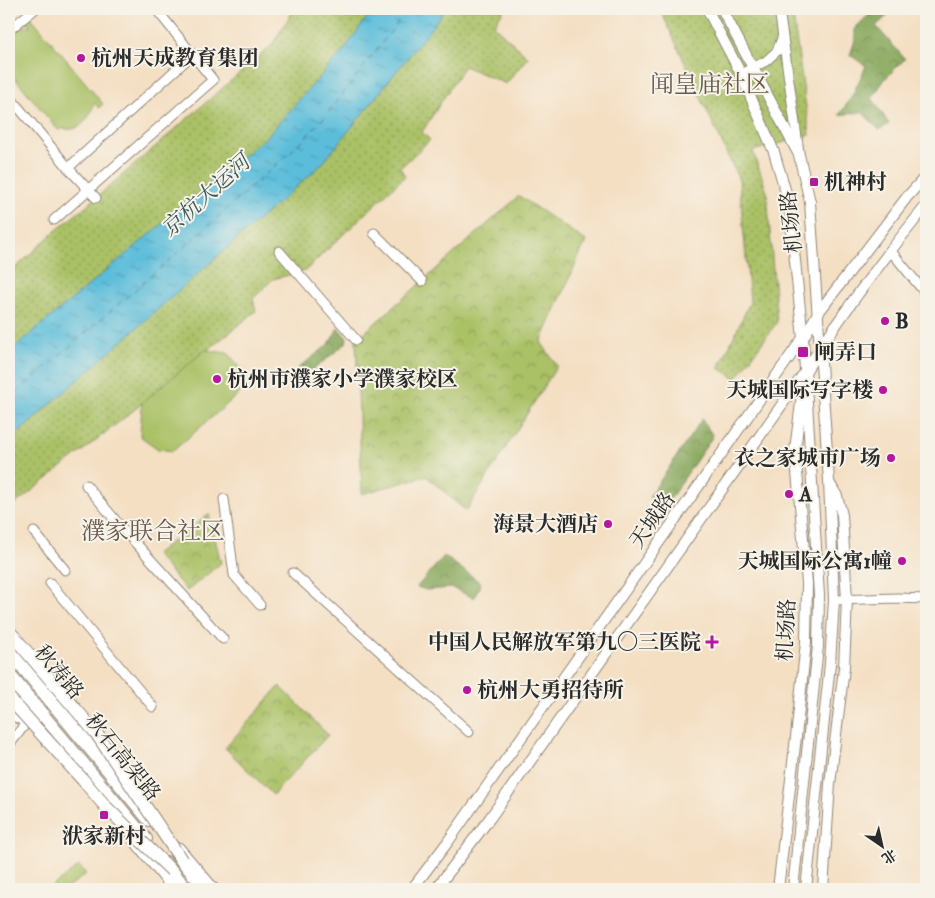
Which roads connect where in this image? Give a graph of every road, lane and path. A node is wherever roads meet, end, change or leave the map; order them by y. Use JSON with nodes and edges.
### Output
{"nodes":[{"id":1,"x":34,"y":9,"type":"edge"},
{"id":2,"x":156,"y":9,"type":"edge"},
{"id":3,"x":706,"y":9,"type":"edge"},
{"id":4,"x":722,"y":9,"type":"edge"},
{"id":5,"x":779,"y":9,"type":"edge"},
{"id":6,"x":9,"y":30,"type":"edge"},
{"id":7,"x":783,"y":36,"type":"junction"},
{"id":8,"x":193,"y":54,"type":"junction"},
{"id":9,"x":754,"y":68,"type":"junction"},
{"id":10,"x":741,"y":74,"type":"junction"},
{"id":11,"x":9,"y":96,"type":"edge"},
{"id":12,"x":799,"y":155,"type":"junction"},
{"id":13,"x":68,"y":168,"type":"junction"},
{"id":14,"x":926,"y":176,"type":"edge"},
{"id":15,"x":89,"y":191,"type":"junction"},
{"id":16,"x":96,"y":198,"type":"dead end"},
{"id":17,"x":926,"y":206,"type":"edge"},
{"id":18,"x":54,"y":220,"type":"dead end"},
{"id":19,"x":374,"y":233,"type":"dead end"},
{"id":20,"x":890,"y":250,"type":"junction"},
{"id":21,"x":279,"y":251,"type":"dead end"},
{"id":22,"x":422,"y":281,"type":"dead end"},
{"id":23,"x":926,"y":293,"type":"edge"},
{"id":24,"x":818,"y":313,"type":"junction"},
{"id":25,"x":803,"y":338,"type":"junction"},
{"id":26,"x":356,"y":340,"type":"dead end"},
{"id":27,"x":820,"y":348,"type":"junction"},
{"id":28,"x":805,"y":372,"type":"junction"},
{"id":29,"x":829,"y":481,"type":"junction"},
{"id":30,"x":86,"y":485,"type":"dead end"},
{"id":31,"x":224,"y":499,"type":"dead end"},
{"id":32,"x":34,"y":532,"type":"dead end"},
{"id":33,"x":65,"y":570,"type":"dead end"},
{"id":34,"x":293,"y":573,"type":"dead end"},
{"id":35,"x":50,"y":582,"type":"dead end"},
{"id":36,"x":926,"y":598,"type":"edge"},
{"id":37,"x":834,"y":600,"type":"junction"},
{"id":38,"x":847,"y":600,"type":"junction"},
{"id":39,"x":260,"y":605,"type":"dead end"},
{"id":40,"x":9,"y":627,"type":"edge"},
{"id":41,"x":9,"y":631,"type":"edge"},
{"id":42,"x":224,"y":639,"type":"dead end"},
{"id":43,"x":9,"y":642,"type":"edge"},
{"id":44,"x":9,"y":651,"type":"edge"},
{"id":45,"x":9,"y":674,"type":"edge"},
{"id":46,"x":9,"y":688,"type":"edge"},
{"id":47,"x":9,"y":698,"type":"edge"},
{"id":48,"x":58,"y":698,"type":"junction"},
{"id":49,"x":153,"y":707,"type":"dead end"},
{"id":50,"x":9,"y":711,"type":"edge"},
{"id":51,"x":27,"y":722,"type":"junction"},
{"id":52,"x":46,"y":730,"type":"junction"},
{"id":53,"x":469,"y":732,"type":"dead end"},
{"id":54,"x":9,"y":744,"type":"edge"},
{"id":55,"x":182,"y":861,"type":"junction"},
{"id":56,"x":172,"y":871,"type":"junction"},
{"id":57,"x":173,"y":889,"type":"edge"},
{"id":58,"x":186,"y":889,"type":"edge"},
{"id":59,"x":205,"y":889,"type":"edge"},
{"id":60,"x":214,"y":889,"type":"edge"},
{"id":61,"x":412,"y":889,"type":"edge"},
{"id":62,"x":436,"y":889,"type":"edge"},
{"id":63,"x":778,"y":889,"type":"edge"},
{"id":64,"x":793,"y":889,"type":"edge"},
{"id":65,"x":806,"y":889,"type":"edge"},
{"id":66,"x":823,"y":889,"type":"edge"}],
"edges":[{"from":1,"to":6,"type":"street"},
{"from":2,"to":8,"type":"street"},
{"from":3,"to":10,"type":"main road","name":"机场路"},
{"from":4,"to":9,"type":"main road","name":"机场路"},
{"from":5,"to":7,"type":"street"},
{"from":7,"to":9,"type":"street"},
{"from":7,"to":12,"type":"street"},
{"from":8,"to":13,"type":"street"},
{"from":8,"to":15,"type":"street"},
{"from":9,"to":10,"type":"street"},
{"from":9,"to":12,"type":"main road","name":"机场路"},
{"from":10,"to":25,"type":"main road","name":"机场路"},
{"from":11,"to":13,"type":"street"},
{"from":12,"to":24,"type":"main road","name":"机场路"},
{"from":13,"to":15,"type":"street"},
{"from":14,"to":24,"type":"main road","name":"天城路"},
{"from":15,"to":16,"type":"street"},
{"from":15,"to":18,"type":"street"},
{"from":17,"to":20,"type":"main road","name":"天城路"},
{"from":19,"to":22,"type":"street"},
{"from":20,"to":23,"type":"street"},
{"from":20,"to":27,"type":"main road","name":"天城路"},
{"from":21,"to":26,"type":"street"},
{"from":24,"to":25,"type":"main road","name":"天城路"},
{"from":24,"to":27,"type":"main road","name":"机场路"},
{"from":25,"to":28,"type":"main road","name":"机场路"},
{"from":25,"to":61,"type":"main road","name":"天城路"},
{"from":27,"to":28,"type":"main road","name":"天城路"},
{"from":27,"to":29,"type":"main road","name":"机场路"},
{"from":28,"to":62,"type":"main road","name":"天城路"},
{"from":28,"to":63,"type":"main road","name":"机场路"},
{"from":28,"to":64,"type":"main road","name":"机场路"},
{"from":29,"to":37,"type":"main road","name":"机场路"},
{"from":29,"to":38,"type":"main road","name":"机场路"},
{"from":30,"to":42,"type":"street"},
{"from":31,"to":39,"type":"street"},
{"from":32,"to":33,"type":"street"},
{"from":34,"to":53,"type":"street"},
{"from":35,"to":49,"type":"street"},
{"from":36,"to":38,"type":"street"},
{"from":37,"to":38,"type":"street"},
{"from":37,"to":65,"type":"main road","name":"机场路"},
{"from":38,"to":66,"type":"main road","name":"机场路"},
{"from":40,"to":48,"type":"main road"},
{"from":41,"to":55,"type":"highway","bridge":true},
{"from":43,"to":48,"type":"main road","name":"秋涛路"},
{"from":44,"to":55,"type":"highway","name":"秋石高架路","bridge":true},
{"from":45,"to":56,"type":"highway","name":"秋石高架路","bridge":true},
{"from":46,"to":52,"type":"main road"},
{"from":47,"to":56,"type":"highway","bridge":true},
{"from":48,"to":60,"type":"main road","name":"秋涛路"},
{"from":50,"to":51,"type":"main road"},
{"from":51,"to":52,"type":"main road"},
{"from":51,"to":54,"type":"street"},
{"from":52,"to":57,"type":"main road"},
{"from":55,"to":59,"type":"highway","name":"秋石高架路"},
{"from":56,"to":58,"type":"highway","name":"秋石高架路"}]}
